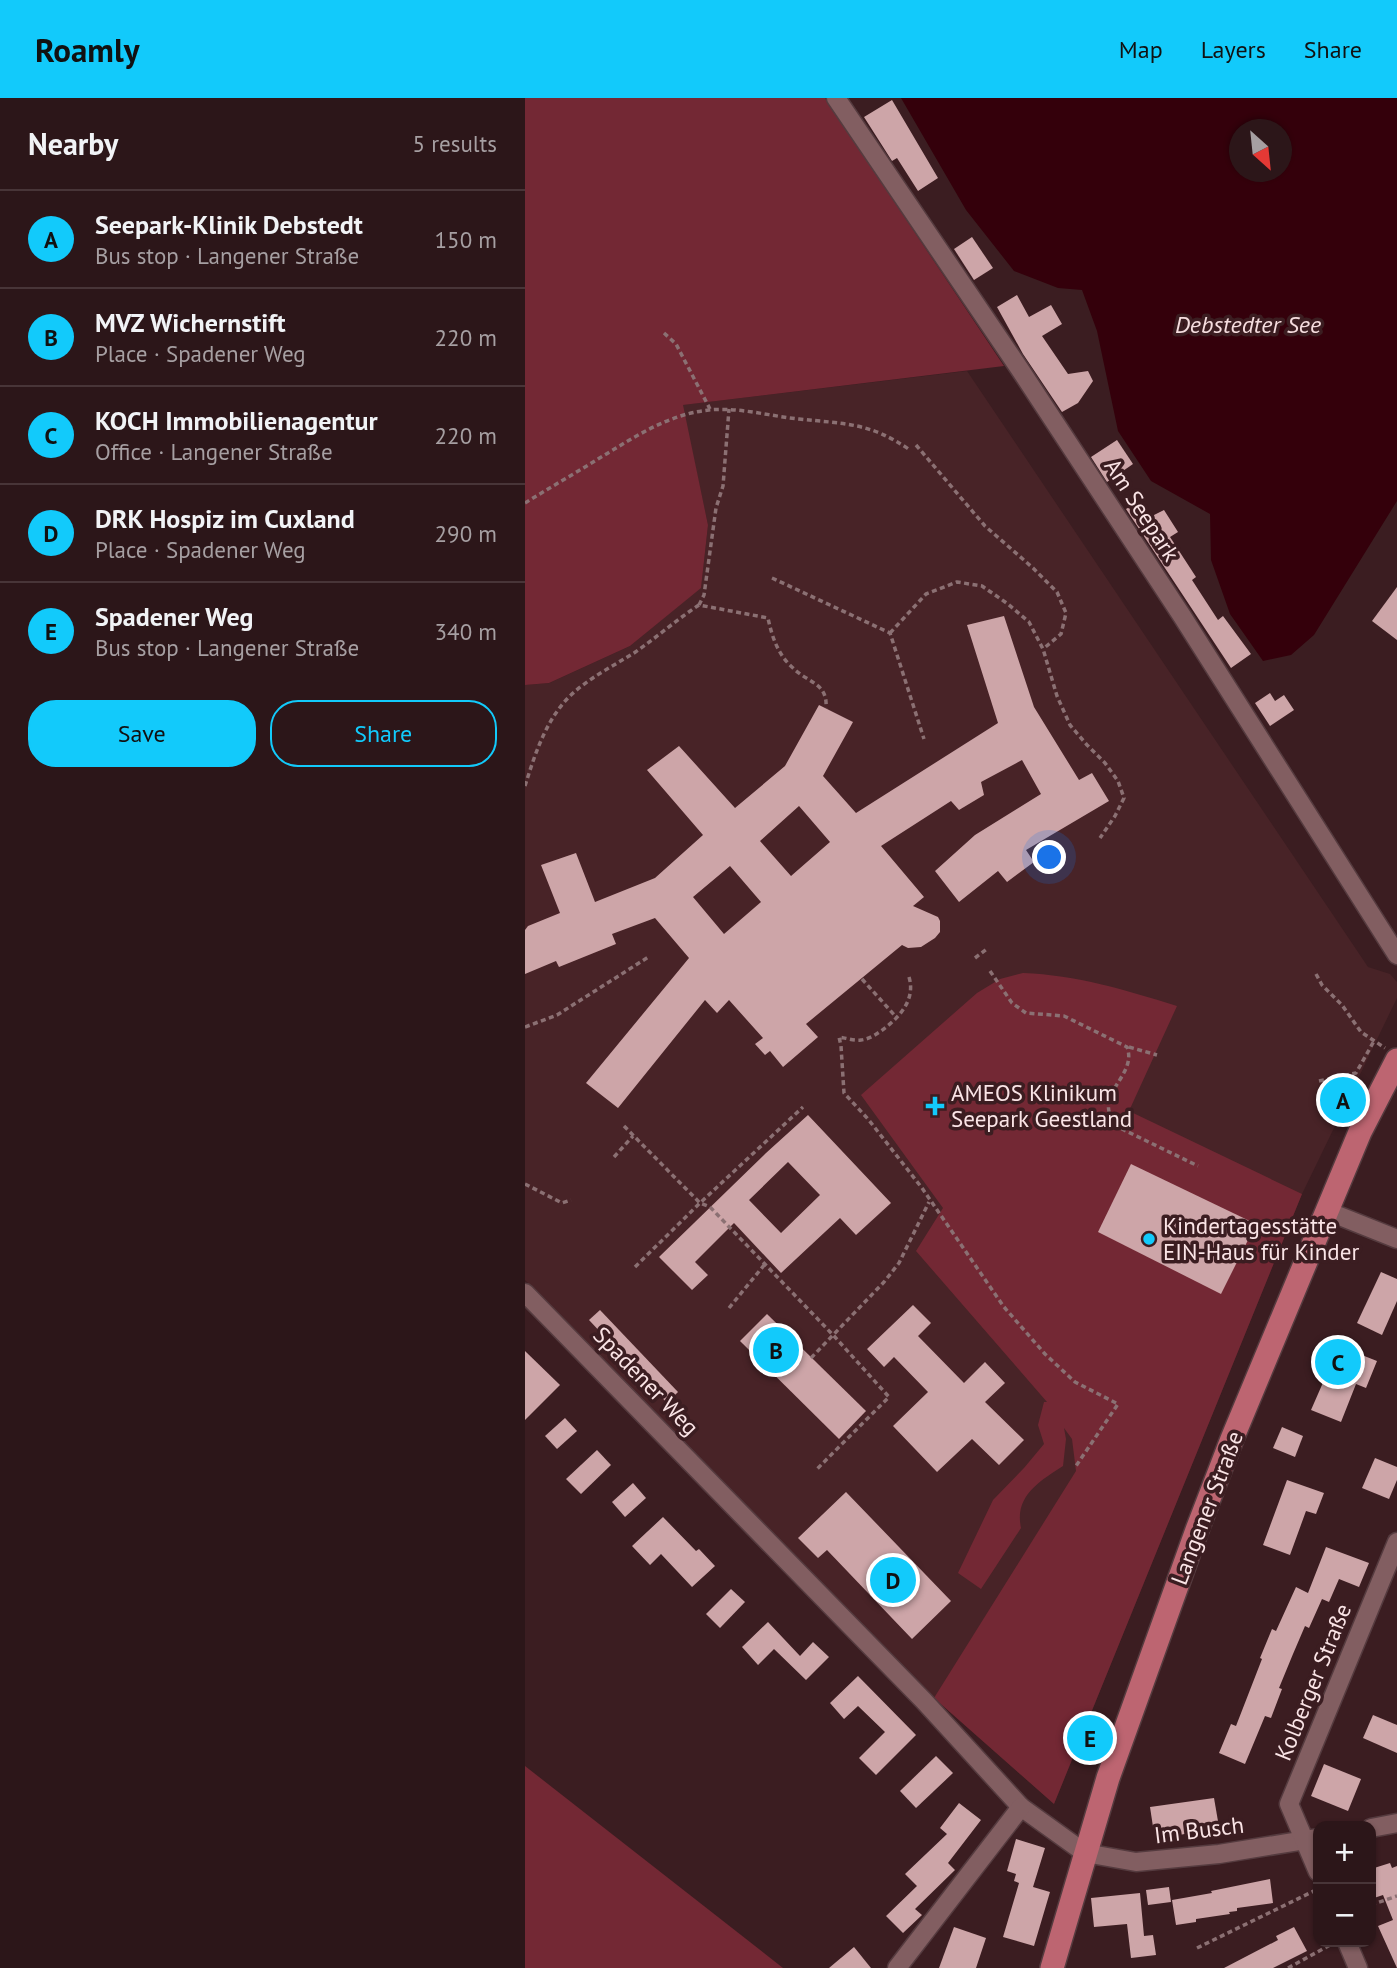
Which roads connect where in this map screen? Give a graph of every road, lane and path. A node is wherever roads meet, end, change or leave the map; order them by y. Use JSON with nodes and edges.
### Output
{"nodes":[{"id":1,"x":836,"y":98,"type":"edge"},
{"id":2,"x":664,"y":333,"type":"dead end"},
{"id":3,"x":729,"y":409,"type":"junction"},
{"id":4,"x":711,"y":410,"type":"junction"},
{"id":5,"x":916,"y":445,"type":"dead end"},
{"id":6,"x":910,"y":450,"type":"dead end"},
{"id":7,"x":525,"y":503,"type":"edge"},
{"id":8,"x":772,"y":578,"type":"dead end"},
{"id":9,"x":699,"y":605,"type":"junction"},
{"id":10,"x":890,"y":633,"type":"junction"},
{"id":11,"x":1043,"y":649,"type":"junction"},
{"id":12,"x":826,"y":708,"type":"dead end"},
{"id":13,"x":924,"y":739,"type":"dead end"},
{"id":14,"x":525,"y":786,"type":"edge"},
{"id":15,"x":1100,"y":838,"type":"dead end"},
{"id":16,"x":988,"y":948,"type":"dead end"},
{"id":17,"x":1397,"y":955,"type":"edge"},
{"id":18,"x":650,"y":956,"type":"dead end"},
{"id":19,"x":975,"y":958,"type":"dead end"},
{"id":20,"x":990,"y":971,"type":"dead end"},
{"id":21,"x":1316,"y":974,"type":"dead end"},
{"id":22,"x":909,"y":977,"type":"dead end"},
{"id":23,"x":862,"y":979,"type":"dead end"},
{"id":24,"x":897,"y":1018,"type":"junction"},
{"id":25,"x":525,"y":1027,"type":"edge"},
{"id":26,"x":1374,"y":1041,"type":"junction"},
{"id":27,"x":1127,"y":1047,"type":"junction"},
{"id":28,"x":1391,"y":1054,"type":"edge"},
{"id":29,"x":1157,"y":1055,"type":"dead end"},
{"id":30,"x":1319,"y":1082,"type":"dead end"},
{"id":31,"x":803,"y":1108,"type":"dead end"},
{"id":32,"x":624,"y":1126,"type":"dead end"},
{"id":33,"x":633,"y":1136,"type":"junction"},
{"id":34,"x":614,"y":1157,"type":"dead end"},
{"id":35,"x":1198,"y":1166,"type":"dead end"},
{"id":36,"x":525,"y":1184,"type":"edge"},
{"id":37,"x":571,"y":1200,"type":"dead end"},
{"id":38,"x":930,"y":1202,"type":"junction"},
{"id":39,"x":700,"y":1203,"type":"junction"},
{"id":40,"x":1327,"y":1211,"type":"junction"},
{"id":41,"x":1397,"y":1239,"type":"edge"},
{"id":42,"x":765,"y":1263,"type":"junction"},
{"id":43,"x":635,"y":1267,"type":"dead end"},
{"id":44,"x":525,"y":1293,"type":"edge"},
{"id":45,"x":729,"y":1308,"type":"dead end"},
{"id":46,"x":834,"y":1336,"type":"junction"},
{"id":47,"x":811,"y":1358,"type":"dead end"},
{"id":48,"x":1076,"y":1466,"type":"dead end"},
{"id":49,"x":816,"y":1470,"type":"dead end"},
{"id":50,"x":1397,"y":1542,"type":"edge"},
{"id":51,"x":1021,"y":1807,"type":"junction"},
{"id":52,"x":1397,"y":1823,"type":"edge"},
{"id":53,"x":1376,"y":1827,"type":"edge"},
{"id":54,"x":1312,"y":1839,"type":"edge"},
{"id":55,"x":1085,"y":1853,"type":"junction"},
{"id":56,"x":1313,"y":1891,"type":"edge"},
{"id":57,"x":1397,"y":1896,"type":"edge"},
{"id":58,"x":1376,"y":1903,"type":"edge"},
{"id":59,"x":1328,"y":1947,"type":"edge"},
{"id":60,"x":1349,"y":1947,"type":"edge"},
{"id":61,"x":1196,"y":1948,"type":"dead end"},
{"id":62,"x":897,"y":1968,"type":"edge"},
{"id":63,"x":1052,"y":1968,"type":"edge"},
{"id":64,"x":1288,"y":1968,"type":"edge"},
{"id":65,"x":1358,"y":1968,"type":"edge"}],
"edges":[{"from":1,"to":17,"type":"street","name":"Am Seepark"},
{"from":2,"to":4,"type":"path"},
{"from":3,"to":4,"type":"path"},
{"from":3,"to":6,"type":"path"},
{"from":3,"to":9,"type":"path"},
{"from":4,"to":7,"type":"path"},
{"from":5,"to":11,"type":"path"},
{"from":8,"to":10,"type":"path"},
{"from":9,"to":12,"type":"path"},
{"from":9,"to":14,"type":"path"},
{"from":10,"to":11,"type":"path"},
{"from":10,"to":13,"type":"path"},
{"from":11,"to":15,"type":"path"},
{"from":16,"to":19,"type":"path"},
{"from":18,"to":25,"type":"path"},
{"from":20,"to":27,"type":"path"},
{"from":21,"to":26,"type":"path"},
{"from":22,"to":24,"type":"path"},
{"from":23,"to":24,"type":"path"},
{"from":24,"to":38,"type":"path"},
{"from":26,"to":28,"type":"path"},
{"from":26,"to":30,"type":"path"},
{"from":27,"to":29,"type":"path"},
{"from":27,"to":35,"type":"path"},
{"from":28,"to":40,"type":"main road","name":"Langener Straße"},
{"from":31,"to":39,"type":"path"},
{"from":32,"to":33,"type":"path"},
{"from":33,"to":34,"type":"path"},
{"from":33,"to":39,"type":"path"},
{"from":36,"to":37,"type":"path"},
{"from":38,"to":46,"type":"path"},
{"from":38,"to":48,"type":"path"},
{"from":39,"to":42,"type":"path"},
{"from":39,"to":43,"type":"path"},
{"from":40,"to":41,"type":"street"},
{"from":40,"to":55,"type":"main road","name":"Langener Straße"},
{"from":42,"to":45,"type":"path"},
{"from":42,"to":46,"type":"path"},
{"from":44,"to":51,"type":"street","name":"Spadener Weg"},
{"from":46,"to":47,"type":"path"},
{"from":46,"to":49,"type":"path"},
{"from":50,"to":54,"type":"street","name":"Kolberger Straße"},
{"from":51,"to":55,"type":"street","name":"Spadener Weg"},
{"from":51,"to":62,"type":"street"},
{"from":52,"to":53,"type":"street"},
{"from":54,"to":55,"type":"street","name":"Im Busch"},
{"from":55,"to":63,"type":"main road","name":"Langener Straße"},
{"from":56,"to":61,"type":"path"},
{"from":57,"to":58,"type":"path"},
{"from":59,"to":64,"type":"path"},
{"from":60,"to":65,"type":"street"}]}
